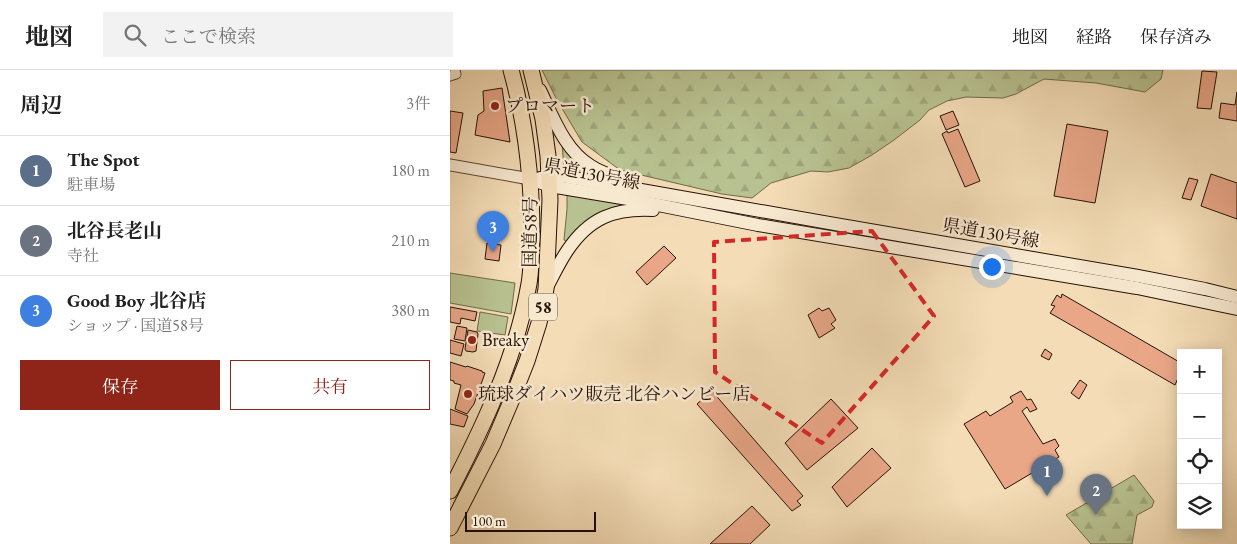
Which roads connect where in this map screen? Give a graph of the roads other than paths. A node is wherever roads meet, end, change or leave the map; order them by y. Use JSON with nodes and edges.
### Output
{"nodes":[{"id":1,"x":455,"y":70,"type":"edge"},
{"id":2,"x":511,"y":70,"type":"edge"},
{"id":3,"x":531,"y":70,"type":"edge"},
{"id":4,"x":450,"y":76,"type":"edge"},
{"id":5,"x":450,"y":165,"type":"edge"},
{"id":6,"x":530,"y":179,"type":"junction"},
{"id":7,"x":549,"y":181,"type":"junction"},
{"id":8,"x":704,"y":201,"type":"junction"},
{"id":9,"x":696,"y":212,"type":"junction"},
{"id":10,"x":546,"y":289,"type":"junction"},
{"id":11,"x":1237,"y":297,"type":"edge"},
{"id":12,"x":1237,"y":309,"type":"edge"},
{"id":13,"x":450,"y":491,"type":"edge"},
{"id":14,"x":450,"y":528,"type":"edge"}],
"edges":[{"from":1,"to":4,"type":"street"},
{"from":2,"to":6,"type":"highway","name":"国道58号","number":"58"},
{"from":3,"to":7,"type":"highway","name":"国道58号","number":"58"},
{"from":3,"to":8,"type":"main road"},
{"from":5,"to":6,"type":"street"},
{"from":6,"to":7,"type":"main road","name":"県道130号線"},
{"from":6,"to":13,"type":"highway","name":"国道58号","number":"58"},
{"from":7,"to":8,"type":"main road","name":"県道130号線"},
{"from":7,"to":9,"type":"main road","name":"県道130号線"},
{"from":7,"to":10,"type":"highway","name":"国道58号","number":"58"},
{"from":8,"to":11,"type":"main road","name":"県道130号線"},
{"from":9,"to":10,"type":"main road"},
{"from":9,"to":12,"type":"main road","name":"県道130号線"},
{"from":10,"to":14,"type":"highway","name":"国道58号","number":"58"}]}
